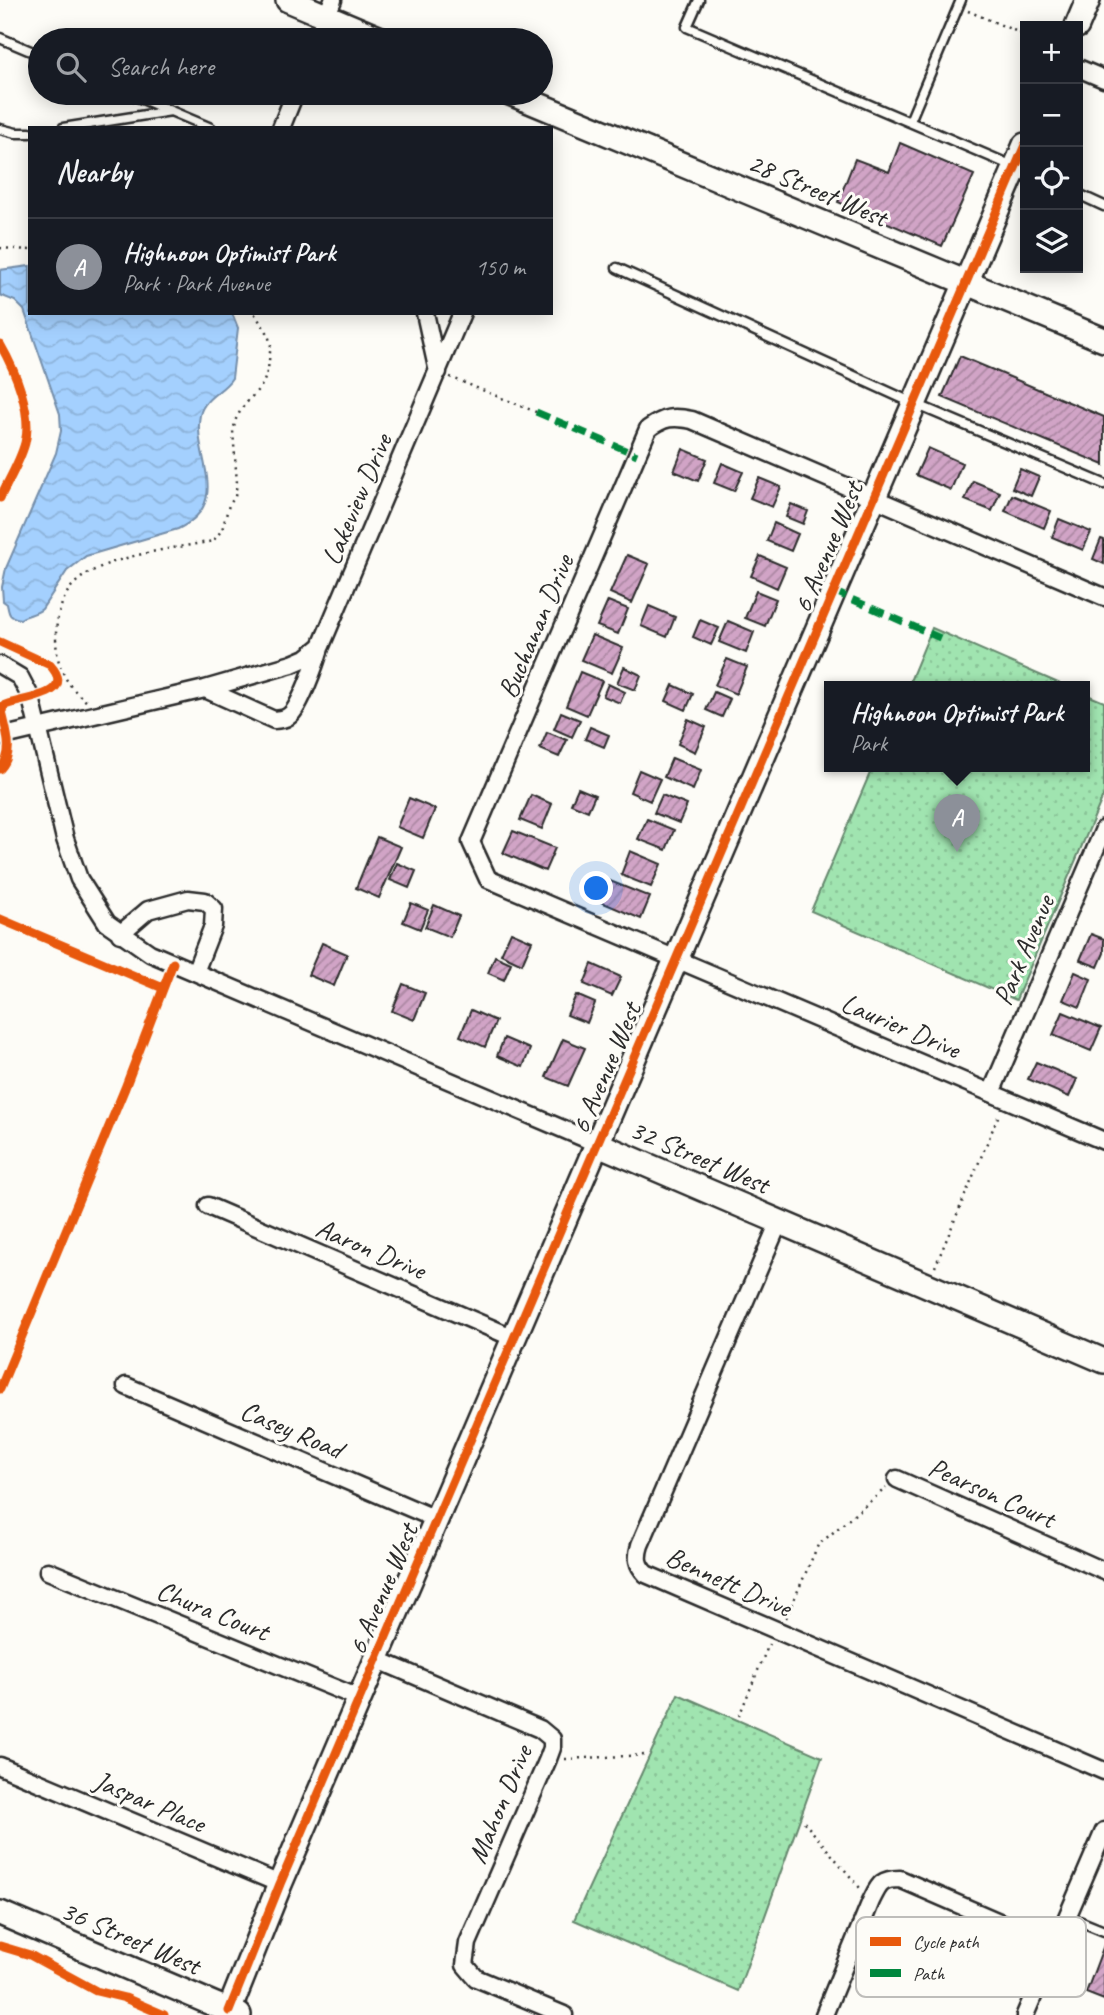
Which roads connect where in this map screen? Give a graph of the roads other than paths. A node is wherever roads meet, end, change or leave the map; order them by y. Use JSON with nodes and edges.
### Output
{"nodes":[{"id":1,"x":288,"y":0,"type":"edge"},
{"id":2,"x":699,"y":0,"type":"edge"},
{"id":3,"x":1088,"y":0,"type":"edge"},
{"id":4,"x":960,"y":3,"type":"edge"},
{"id":5,"x":330,"y":8,"type":"edge"},
{"id":6,"x":1079,"y":21,"type":"edge"},
{"id":7,"x":321,"y":28,"type":"edge"},
{"id":8,"x":363,"y":28,"type":"edge"},
{"id":9,"x":0,"y":38,"type":"edge"},
{"id":10,"x":28,"y":50,"type":"edge"},
{"id":11,"x":1083,"y":70,"type":"edge"},
{"id":12,"x":1104,"y":79,"type":"edge"},
{"id":13,"x":157,"y":105,"type":"edge"},
{"id":14,"x":290,"y":105,"type":"edge"},
{"id":15,"x":539,"y":105,"type":"edge"},
{"id":16,"x":171,"y":111,"type":"junction"},
{"id":17,"x":910,"y":121,"type":"junction"},
{"id":18,"x":76,"y":126,"type":"edge"},
{"id":19,"x":206,"y":126,"type":"edge"},
{"id":20,"x":282,"y":126,"type":"edge"},
{"id":21,"x":0,"y":129,"type":"edge"},
{"id":22,"x":28,"y":133,"type":"edge"},
{"id":23,"x":1020,"y":169,"type":"edge"},
{"id":24,"x":1083,"y":196,"type":"edge"},
{"id":25,"x":1104,"y":206,"type":"edge"},
{"id":26,"x":617,"y":268,"type":"dead end"},
{"id":27,"x":965,"y":282,"type":"junction"},
{"id":28,"x":425,"y":315,"type":"edge"},
{"id":29,"x":460,"y":315,"type":"edge"},
{"id":30,"x":1104,"y":340,"type":"edge"},
{"id":31,"x":438,"y":372,"type":"junction"},
{"id":32,"x":913,"y":403,"type":"junction"},
{"id":33,"x":1104,"y":484,"type":"edge"},
{"id":34,"x":873,"y":497,"type":"junction"},
{"id":35,"x":1104,"y":597,"type":"edge"},
{"id":36,"x":321,"y":646,"type":"junction"},
{"id":37,"x":0,"y":665,"type":"edge"},
{"id":38,"x":205,"y":690,"type":"junction"},
{"id":39,"x":38,"y":728,"type":"junction"},
{"id":40,"x":0,"y":737,"type":"edge"},
{"id":41,"x":1104,"y":829,"type":"edge"},
{"id":42,"x":120,"y":934,"type":"junction"},
{"id":43,"x":677,"y":958,"type":"junction"},
{"id":44,"x":195,"y":972,"type":"junction"},
{"id":45,"x":998,"y":1096,"type":"junction"},
{"id":46,"x":1104,"y":1141,"type":"edge"},
{"id":47,"x":598,"y":1144,"type":"junction"},
{"id":48,"x":208,"y":1206,"type":"dead end"},
{"id":49,"x":779,"y":1222,"type":"junction"},
{"id":50,"x":514,"y":1338,"type":"junction"},
{"id":51,"x":1104,"y":1361,"type":"edge"},
{"id":52,"x":126,"y":1386,"type":"dead end"},
{"id":53,"x":897,"y":1479,"type":"road end"},
{"id":54,"x":436,"y":1519,"type":"junction"},
{"id":55,"x":48,"y":1571,"type":"dead end"},
{"id":56,"x":1104,"y":1571,"type":"edge"},
{"id":57,"x":376,"y":1659,"type":"junction"},
{"id":58,"x":359,"y":1698,"type":"junction"},
{"id":59,"x":0,"y":1766,"type":"edge"},
{"id":60,"x":1104,"y":1771,"type":"edge"},
{"id":61,"x":1104,"y":1831,"type":"edge"},
{"id":62,"x":280,"y":1884,"type":"junction"},
{"id":63,"x":0,"y":1913,"type":"edge"},
{"id":64,"x":1067,"y":1916,"type":"edge"},
{"id":65,"x":864,"y":1917,"type":"edge"},
{"id":66,"x":987,"y":1917,"type":"edge"},
{"id":67,"x":1086,"y":1924,"type":"edge"},
{"id":68,"x":1104,"y":1931,"type":"edge"},
{"id":69,"x":856,"y":1937,"type":"edge"},
{"id":70,"x":1033,"y":1997,"type":"edge"},
{"id":71,"x":234,"y":2013,"type":"edge"},
{"id":72,"x":564,"y":2015,"type":"edge"},
{"id":73,"x":824,"y":2015,"type":"edge"},
{"id":74,"x":1025,"y":2015,"type":"edge"}],
"edges":[{"from":1,"to":5,"type":"street"},
{"from":2,"to":17,"type":"lane"},
{"from":3,"to":6,"type":"street"},
{"from":4,"to":17,"type":"lane"},
{"from":5,"to":7,"type":"street"},
{"from":5,"to":8,"type":"street"},
{"from":9,"to":10,"type":"lane"},
{"from":11,"to":12,"type":"street"},
{"from":13,"to":16,"type":"lane"},
{"from":14,"to":20,"type":"street"},
{"from":15,"to":27,"type":"street","name":"28 Street West"},
{"from":16,"to":18,"type":"lane"},
{"from":16,"to":19,"type":"lane"},
{"from":17,"to":23,"type":"lane"},
{"from":21,"to":22,"type":"lane"},
{"from":23,"to":27,"type":"street","name":"6 Avenue West"},
{"from":24,"to":25,"type":"lane"},
{"from":26,"to":32,"type":"lane"},
{"from":27,"to":30,"type":"street","name":"28 Street West"},
{"from":27,"to":32,"type":"street","name":"6 Avenue West"},
{"from":28,"to":31,"type":"street"},
{"from":29,"to":31,"type":"street","name":"Lakeview Drive"},
{"from":31,"to":36,"type":"street","name":"Lakeview Drive"},
{"from":32,"to":33,"type":"lane"},
{"from":32,"to":34,"type":"street","name":"6 Avenue West"},
{"from":34,"to":35,"type":"street"},
{"from":34,"to":43,"type":"street","name":"6 Avenue West"},
{"from":34,"to":43,"type":"street","name":"Buchanan Drive"},
{"from":36,"to":38,"type":"street"},
{"from":36,"to":38,"type":"street","name":"Lakeview Drive"},
{"from":37,"to":39,"type":"street","name":"32 Street West"},
{"from":38,"to":39,"type":"street"},
{"from":39,"to":40,"type":"street"},
{"from":39,"to":42,"type":"street","name":"32 Street West"},
{"from":41,"to":45,"type":"street","name":"Park Avenue"},
{"from":42,"to":44,"type":"street","name":"32 Street West"},
{"from":42,"to":44,"type":"street"},
{"from":43,"to":45,"type":"street","name":"Laurier Drive"},
{"from":43,"to":47,"type":"street","name":"6 Avenue West"},
{"from":44,"to":47,"type":"street","name":"32 Street West"},
{"from":45,"to":46,"type":"street","name":"Laurier Drive"},
{"from":47,"to":49,"type":"street","name":"32 Street West"},
{"from":47,"to":50,"type":"street","name":"6 Avenue West"},
{"from":48,"to":50,"type":"street","name":"Aaron Drive"},
{"from":49,"to":51,"type":"street","name":"32 Street West"},
{"from":49,"to":60,"type":"street","name":"Bennett Drive"},
{"from":50,"to":54,"type":"street","name":"6 Avenue West"},
{"from":52,"to":54,"type":"street","name":"Casey Road"},
{"from":53,"to":56,"type":"street","name":"Pearson Court"},
{"from":54,"to":57,"type":"street","name":"6 Avenue West"},
{"from":55,"to":58,"type":"street","name":"Chura Court"},
{"from":57,"to":58,"type":"street","name":"6 Avenue West"},
{"from":57,"to":72,"type":"street","name":"Mahon Drive"},
{"from":58,"to":62,"type":"street","name":"6 Avenue West"},
{"from":59,"to":62,"type":"street","name":"Jaspar Place"},
{"from":61,"to":64,"type":"street"},
{"from":62,"to":71,"type":"street","name":"6 Avenue West"},
{"from":63,"to":71,"type":"street","name":"36 Street West"},
{"from":65,"to":66,"type":"street"},
{"from":67,"to":68,"type":"lane"},
{"from":69,"to":73,"type":"street"},
{"from":70,"to":74,"type":"street"}]}
